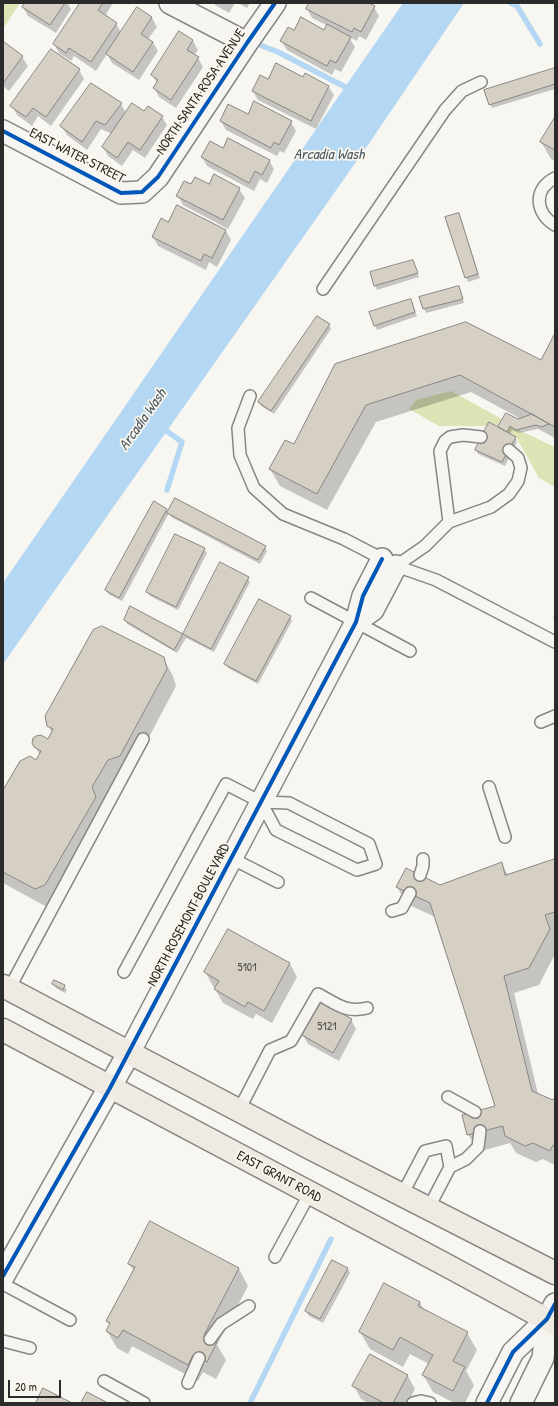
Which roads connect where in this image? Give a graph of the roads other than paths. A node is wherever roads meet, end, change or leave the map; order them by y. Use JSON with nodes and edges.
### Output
{"nodes":[{"id":1,"x":170,"y":3,"type":"edge"},
{"id":2,"x":275,"y":3,"type":"edge"},
{"id":3,"x":246,"y":43,"type":"junction"},
{"id":4,"x":481,"y":82,"type":"dead end"},
{"id":5,"x":3,"y":131,"type":"edge"},
{"id":6,"x":555,"y":178,"type":"edge"},
{"id":7,"x":142,"y":192,"type":"joint"},
{"id":8,"x":555,"y":224,"type":"edge"},
{"id":9,"x":323,"y":289,"type":"dead end"},
{"id":10,"x":250,"y":396,"type":"dead end"},
{"id":11,"x":481,"y":437,"type":"dead end"},
{"id":12,"x":509,"y":450,"type":"dead end"},
{"id":13,"x":449,"y":522,"type":"junction"},
{"id":14,"x":389,"y":562,"type":"junction"},
{"id":15,"x":311,"y":598,"type":"dead end"},
{"id":16,"x":356,"y":622,"type":"junction"},
{"id":17,"x":555,"y":642,"type":"edge"},
{"id":18,"x":410,"y":651,"type":"dead end"},
{"id":19,"x":555,"y":716,"type":"edge"},
{"id":20,"x":541,"y":722,"type":"dead end"},
{"id":21,"x":143,"y":739,"type":"dead end"},
{"id":22,"x":488,"y":787,"type":"dead end"},
{"id":23,"x":260,"y":802,"type":"junction"},
{"id":24,"x":505,"y":837,"type":"dead end"},
{"id":25,"x":231,"y":858,"type":"junction"},
{"id":26,"x":423,"y":859,"type":"dead end"},
{"id":27,"x":420,"y":875,"type":"dead end"},
{"id":28,"x":278,"y":882,"type":"dead end"},
{"id":29,"x":410,"y":894,"type":"dead end"},
{"id":30,"x":392,"y":911,"type":"dead end"},
{"id":31,"x":124,"y":972,"type":"dead end"},
{"id":32,"x":6,"y":987,"type":"edge"},
{"id":33,"x":367,"y":1008,"type":"dead end"},
{"id":34,"x":3,"y":1030,"type":"edge"},
{"id":35,"x":128,"y":1053,"type":"junction"},
{"id":36,"x":110,"y":1088,"type":"junction"},
{"id":37,"x":448,"y":1097,"type":"dead end"},
{"id":38,"x":239,"y":1110,"type":"junction"},
{"id":39,"x":475,"y":1112,"type":"dead end"},
{"id":40,"x":480,"y":1131,"type":"dead end"},
{"id":41,"x":450,"y":1167,"type":"junction"},
{"id":42,"x":310,"y":1193,"type":"junction"},
{"id":43,"x":402,"y":1195,"type":"junction"},
{"id":44,"x":428,"y":1209,"type":"junction"},
{"id":45,"x":275,"y":1258,"type":"dead end"},
{"id":46,"x":555,"y":1273,"type":"edge"},
{"id":47,"x":3,"y":1276,"type":"edge"},
{"id":48,"x":3,"y":1284,"type":"edge"},
{"id":49,"x":249,"y":1306,"type":"dead end"},
{"id":50,"x":552,"y":1316,"type":"edge"},
{"id":51,"x":70,"y":1320,"type":"dead end"},
{"id":52,"x":210,"y":1339,"type":"dead end"},
{"id":53,"x":3,"y":1341,"type":"edge"},
{"id":54,"x":30,"y":1348,"type":"dead end"},
{"id":55,"x":199,"y":1358,"type":"dead end"},
{"id":56,"x":104,"y":1381,"type":"dead end"},
{"id":57,"x":188,"y":1383,"type":"dead end"},
{"id":58,"x":144,"y":1403,"type":"edge"},
{"id":59,"x":412,"y":1403,"type":"edge"},
{"id":60,"x":430,"y":1403,"type":"edge"},
{"id":61,"x":487,"y":1403,"type":"edge"},
{"id":62,"x":521,"y":1403,"type":"edge"}],
"edges":[{"from":1,"to":3,"type":"street"},
{"from":2,"to":3,"type":"street","name":"NORTH SANTA ROSA AVENUE"},
{"from":3,"to":7,"type":"street","name":"NORTH SANTA ROSA AVENUE"},
{"from":4,"to":9,"type":"lane"},
{"from":5,"to":7,"type":"street","name":"EAST WATER STREET"},
{"from":6,"to":8,"type":"lane"},
{"from":10,"to":14,"type":"lane"},
{"from":11,"to":13,"type":"lane"},
{"from":12,"to":13,"type":"lane"},
{"from":13,"to":14,"type":"lane"},
{"from":14,"to":16,"type":"street","name":"NORTH ROSEMONT BOULEVARD"},
{"from":14,"to":17,"type":"lane"},
{"from":15,"to":16,"type":"lane"},
{"from":16,"to":18,"type":"lane"},
{"from":16,"to":23,"type":"street","name":"NORTH ROSEMONT BOULEVARD"},
{"from":19,"to":20,"type":"lane"},
{"from":21,"to":32,"type":"lane"},
{"from":22,"to":24,"type":"lane"},
{"from":23,"to":23,"type":"lane"},
{"from":23,"to":25,"type":"street","name":"NORTH ROSEMONT BOULEVARD"},
{"from":23,"to":31,"type":"lane"},
{"from":25,"to":28,"type":"lane"},
{"from":25,"to":35,"type":"street","name":"NORTH ROSEMONT BOULEVARD"},
{"from":26,"to":27,"type":"lane"},
{"from":29,"to":30,"type":"lane"},
{"from":32,"to":35,"type":"main road"},
{"from":33,"to":38,"type":"lane"},
{"from":34,"to":36,"type":"main road","name":"EAST GRANT ROAD"},
{"from":35,"to":36,"type":"street","name":"NORTH ROSEMONT BOULEVARD"},
{"from":35,"to":38,"type":"main road"},
{"from":36,"to":42,"type":"main road","name":"EAST GRANT ROAD"},
{"from":36,"to":47,"type":"street","name":"NORTH ROSEMONT BOULEVARD"},
{"from":37,"to":39,"type":"lane"},
{"from":38,"to":43,"type":"main road"},
{"from":40,"to":41,"type":"lane"},
{"from":41,"to":43,"type":"lane"},
{"from":41,"to":44,"type":"lane"},
{"from":42,"to":45,"type":"lane"},
{"from":42,"to":50,"type":"main road","name":"EAST GRANT ROAD"},
{"from":43,"to":44,"type":"main road"},
{"from":44,"to":46,"type":"main road"},
{"from":48,"to":51,"type":"lane"},
{"from":49,"to":52,"type":"lane"},
{"from":50,"to":61,"type":"street"},
{"from":50,"to":62,"type":"street"},
{"from":53,"to":54,"type":"lane"},
{"from":55,"to":57,"type":"lane"},
{"from":56,"to":58,"type":"lane"},
{"from":59,"to":60,"type":"lane"}]}
